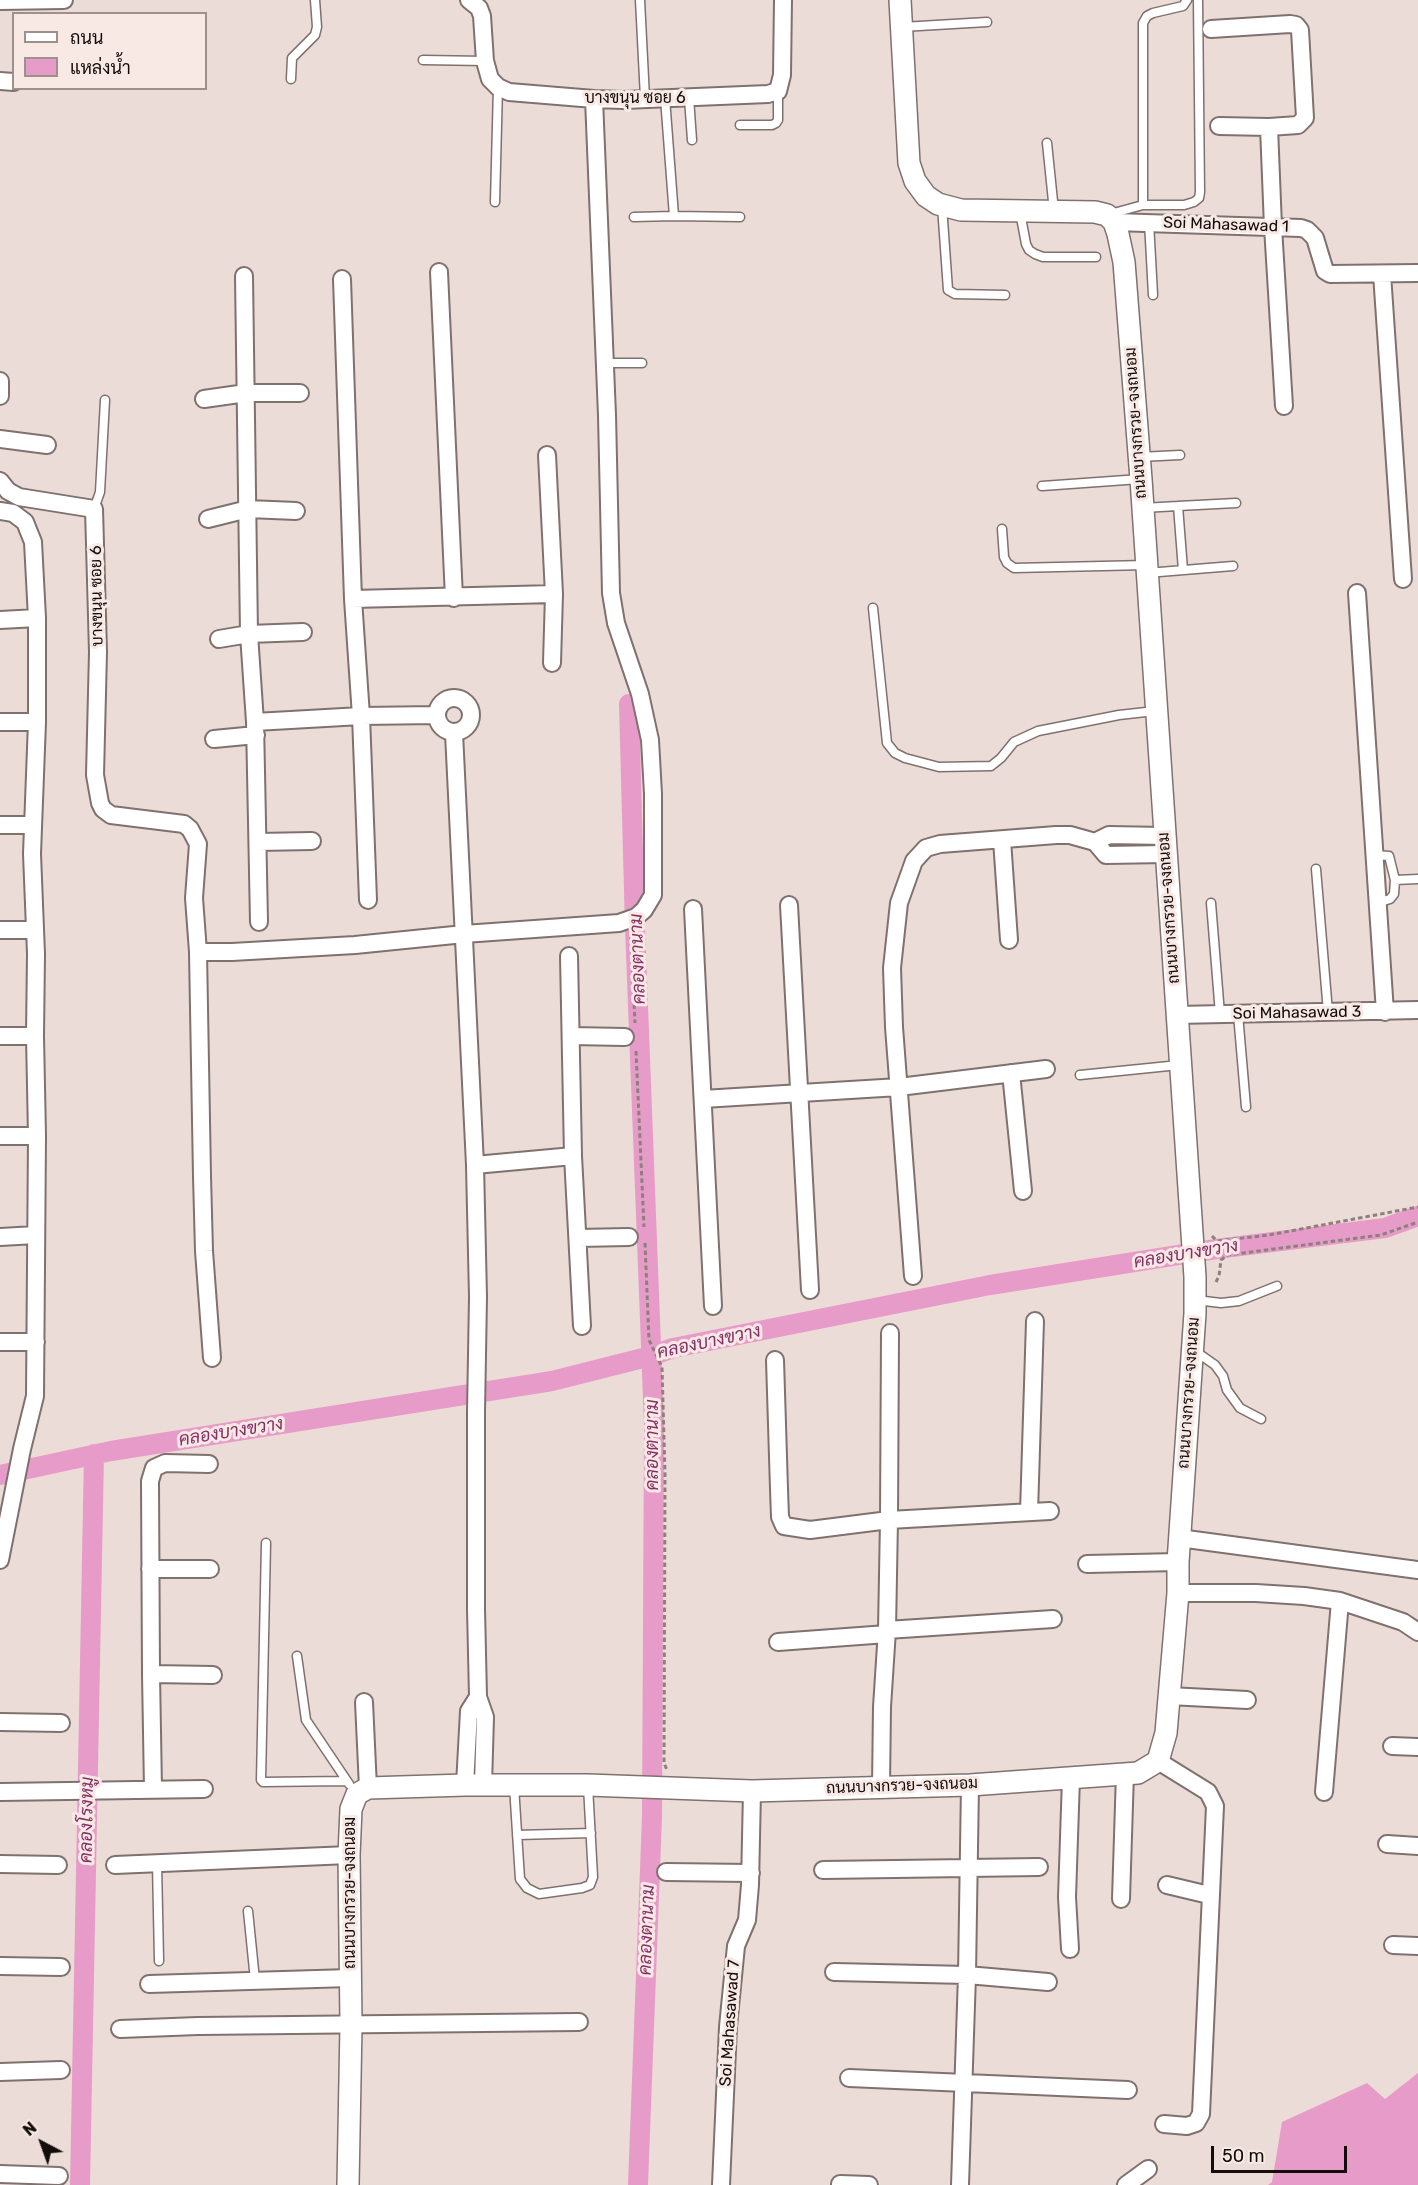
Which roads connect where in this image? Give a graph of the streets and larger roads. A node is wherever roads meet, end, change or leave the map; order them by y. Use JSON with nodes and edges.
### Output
{"nodes":[{"id":1,"x":64,"y":0,"type":"edge"},
{"id":2,"x":783,"y":0,"type":"edge"},
{"id":3,"x":900,"y":0,"type":"edge"},
{"id":4,"x":0,"y":2,"type":"edge"},
{"id":5,"x":476,"y":3,"type":"edge"},
{"id":6,"x":1211,"y":29,"type":"dead end"},
{"id":7,"x":594,"y":99,"type":"junction"},
{"id":8,"x":1219,"y":126,"type":"dead end"},
{"id":9,"x":1269,"y":127,"type":"junction"},
{"id":10,"x":1110,"y":219,"type":"junction"},
{"id":11,"x":1273,"y":227,"type":"junction"},
{"id":12,"x":439,"y":272,"type":"dead end"},
{"id":13,"x":1418,"y":273,"type":"edge"},
{"id":14,"x":1382,"y":274,"type":"junction"},
{"id":15,"x":244,"y":276,"type":"dead end"},
{"id":16,"x":342,"y":279,"type":"dead end"},
{"id":17,"x":0,"y":381,"type":"edge"},
{"id":18,"x":246,"y":393,"type":"junction"},
{"id":19,"x":300,"y":393,"type":"dead end"},
{"id":20,"x":0,"y":396,"type":"edge"},
{"id":21,"x":204,"y":399,"type":"dead end"},
{"id":22,"x":1284,"y":406,"type":"dead end"},
{"id":23,"x":0,"y":439,"type":"edge"},
{"id":24,"x":47,"y":445,"type":"dead end"},
{"id":25,"x":547,"y":455,"type":"dead end"},
{"id":26,"x":0,"y":481,"type":"edge"},
{"id":27,"x":249,"y":509,"type":"junction"},
{"id":28,"x":0,"y":511,"type":"edge"},
{"id":29,"x":296,"y":511,"type":"dead end"},
{"id":30,"x":208,"y":519,"type":"dead end"},
{"id":31,"x":1403,"y":579,"type":"dead end"},
{"id":32,"x":1357,"y":592,"type":"dead end"},
{"id":33,"x":554,"y":594,"type":"junction"},
{"id":34,"x":453,"y":598,"type":"junction"},
{"id":35,"x":353,"y":599,"type":"junction"},
{"id":36,"x":37,"y":618,"type":"junction"},
{"id":37,"x":0,"y":620,"type":"edge"},
{"id":38,"x":303,"y":632,"type":"dead end"},
{"id":39,"x":249,"y":634,"type":"junction"},
{"id":40,"x":219,"y":639,"type":"dead end"},
{"id":41,"x":552,"y":663,"type":"dead end"},
{"id":42,"x":437,"y":715,"type":"junction"},
{"id":43,"x":361,"y":716,"type":"junction"},
{"id":44,"x":0,"y":722,"type":"edge"},
{"id":45,"x":38,"y":722,"type":"junction"},
{"id":46,"x":255,"y":729,"type":"junction"},
{"id":47,"x":454,"y":733,"type":"junction"},
{"id":48,"x":214,"y":739,"type":"dead end"},
{"id":49,"x":0,"y":825,"type":"edge"},
{"id":50,"x":33,"y":825,"type":"junction"},
{"id":51,"x":1002,"y":840,"type":"junction"},
{"id":52,"x":312,"y":841,"type":"dead end"},
{"id":53,"x":258,"y":842,"type":"junction"},
{"id":54,"x":1165,"y":845,"type":"junction"},
{"id":55,"x":368,"y":900,"type":"dead end"},
{"id":56,"x":789,"y":904,"type":"dead end"},
{"id":57,"x":693,"y":909,"type":"dead end"},
{"id":58,"x":259,"y":922,"type":"dead end"},
{"id":59,"x":0,"y":930,"type":"edge"},
{"id":60,"x":35,"y":930,"type":"junction"},
{"id":61,"x":464,"y":934,"type":"junction"},
{"id":62,"x":1009,"y":940,"type":"dead end"},
{"id":63,"x":198,"y":952,"type":"junction"},
{"id":64,"x":569,"y":956,"type":"dead end"},
{"id":65,"x":1418,"y":1010,"type":"edge"},
{"id":66,"x":1385,"y":1012,"type":"junction"},
{"id":67,"x":1176,"y":1015,"type":"junction"},
{"id":68,"x":35,"y":1035,"type":"junction"},
{"id":69,"x":0,"y":1036,"type":"edge"},
{"id":70,"x":571,"y":1036,"type":"junction"},
{"id":71,"x":632,"y":1039,"type":"road end"},
{"id":72,"x":1046,"y":1069,"type":"dead end"},
{"id":73,"x":1011,"y":1073,"type":"junction"},
{"id":74,"x":899,"y":1087,"type":"junction"},
{"id":75,"x":798,"y":1093,"type":"junction"},
{"id":76,"x":703,"y":1100,"type":"junction"},
{"id":77,"x":0,"y":1136,"type":"edge"},
{"id":78,"x":37,"y":1136,"type":"junction"},
{"id":79,"x":573,"y":1156,"type":"junction"},
{"id":80,"x":476,"y":1165,"type":"junction"},
{"id":81,"x":1023,"y":1191,"type":"dead end"},
{"id":82,"x":36,"y":1235,"type":"junction"},
{"id":83,"x":0,"y":1237,"type":"edge"},
{"id":84,"x":578,"y":1238,"type":"junction"},
{"id":85,"x":629,"y":1238,"type":"dead end"},
{"id":86,"x":913,"y":1276,"type":"dead end"},
{"id":87,"x":810,"y":1290,"type":"dead end"},
{"id":88,"x":713,"y":1306,"type":"dead end"},
{"id":89,"x":1035,"y":1321,"type":"dead end"},
{"id":90,"x":582,"y":1326,"type":"dead end"},
{"id":91,"x":890,"y":1333,"type":"dead end"},
{"id":92,"x":0,"y":1342,"type":"edge"},
{"id":93,"x":36,"y":1342,"type":"junction"},
{"id":94,"x":212,"y":1358,"type":"dead end"},
{"id":95,"x":776,"y":1360,"type":"dead end"},
{"id":96,"x":209,"y":1464,"type":"dead end"},
{"id":97,"x":1050,"y":1511,"type":"dead end"},
{"id":98,"x":1029,"y":1512,"type":"junction"},
{"id":99,"x":890,"y":1520,"type":"junction"},
{"id":100,"x":1179,"y":1538,"type":"junction"},
{"id":101,"x":0,"y":1560,"type":"edge"},
{"id":102,"x":1178,"y":1562,"type":"junction"},
{"id":103,"x":1087,"y":1564,"type":"dead end"},
{"id":104,"x":150,"y":1569,"type":"junction"},
{"id":105,"x":210,"y":1569,"type":"dead end"},
{"id":106,"x":1418,"y":1570,"type":"edge"},
{"id":107,"x":1178,"y":1593,"type":"junction"},
{"id":108,"x":1340,"y":1601,"type":"junction"},
{"id":109,"x":1053,"y":1619,"type":"dead end"},
{"id":110,"x":887,"y":1632,"type":"junction"},
{"id":111,"x":1418,"y":1632,"type":"edge"},
{"id":112,"x":778,"y":1642,"type":"dead end"},
{"id":113,"x":151,"y":1674,"type":"junction"},
{"id":114,"x":213,"y":1675,"type":"dead end"},
{"id":115,"x":1169,"y":1696,"type":"junction"},
{"id":116,"x":1247,"y":1700,"type":"dead end"},
{"id":117,"x":364,"y":1702,"type":"dead end"},
{"id":118,"x":0,"y":1722,"type":"edge"},
{"id":119,"x":61,"y":1723,"type":"dead end"},
{"id":120,"x":1392,"y":1746,"type":"dead end"},
{"id":121,"x":1418,"y":1747,"type":"edge"},
{"id":122,"x":1158,"y":1761,"type":"junction"},
{"id":123,"x":1125,"y":1773,"type":"junction"},
{"id":124,"x":1071,"y":1778,"type":"junction"},
{"id":125,"x":474,"y":1785,"type":"junction"},
{"id":126,"x":970,"y":1785,"type":"junction"},
{"id":127,"x":357,"y":1787,"type":"junction"},
{"id":128,"x":881,"y":1787,"type":"junction"},
{"id":129,"x":153,"y":1789,"type":"junction"},
{"id":130,"x":204,"y":1789,"type":"dead end"},
{"id":131,"x":752,"y":1791,"type":"junction"},
{"id":132,"x":0,"y":1792,"type":"edge"},
{"id":133,"x":1324,"y":1792,"type":"dead end"},
{"id":134,"x":1387,"y":1844,"type":"dead end"},
{"id":135,"x":1418,"y":1846,"type":"edge"},
{"id":136,"x":349,"y":1855,"type":"junction"},
{"id":137,"x":0,"y":1864,"type":"edge"},
{"id":138,"x":58,"y":1865,"type":"dead end"},
{"id":139,"x":115,"y":1865,"type":"dead end"},
{"id":140,"x":1039,"y":1867,"type":"dead end"},
{"id":141,"x":968,"y":1868,"type":"junction"},
{"id":142,"x":823,"y":1870,"type":"dead end"},
{"id":143,"x":666,"y":1872,"type":"dead end"},
{"id":144,"x":751,"y":1873,"type":"junction"},
{"id":145,"x":1167,"y":1885,"type":"dead end"},
{"id":146,"x":1209,"y":1895,"type":"junction"},
{"id":147,"x":1121,"y":1899,"type":"dead end"},
{"id":148,"x":1393,"y":1945,"type":"dead end"},
{"id":149,"x":1418,"y":1946,"type":"edge"},
{"id":150,"x":1070,"y":1949,"type":"dead end"},
{"id":151,"x":0,"y":1966,"type":"edge"},
{"id":152,"x":61,"y":1967,"type":"dead end"},
{"id":153,"x":834,"y":1972,"type":"dead end"},
{"id":154,"x":967,"y":1975,"type":"junction"},
{"id":155,"x":350,"y":1978,"type":"junction"},
{"id":156,"x":1048,"y":1982,"type":"dead end"},
{"id":157,"x":149,"y":1983,"type":"dead end"},
{"id":158,"x":579,"y":2022,"type":"dead end"},
{"id":159,"x":351,"y":2025,"type":"junction"},
{"id":160,"x":120,"y":2029,"type":"dead end"},
{"id":161,"x":61,"y":2070,"type":"dead end"},
{"id":162,"x":0,"y":2072,"type":"edge"},
{"id":163,"x":849,"y":2078,"type":"dead end"},
{"id":164,"x":963,"y":2083,"type":"junction"},
{"id":165,"x":1128,"y":2090,"type":"dead end"},
{"id":166,"x":1164,"y":2124,"type":"dead end"},
{"id":167,"x":1148,"y":2169,"type":"dead end"},
{"id":168,"x":0,"y":2174,"type":"edge"},
{"id":169,"x":59,"y":2176,"type":"dead end"},
{"id":170,"x":840,"y":2184,"type":"edge"},
{"id":171,"x":348,"y":2185,"type":"edge"},
{"id":172,"x":720,"y":2185,"type":"edge"},
{"id":173,"x":869,"y":2185,"type":"edge"},
{"id":174,"x":960,"y":2185,"type":"edge"},
{"id":175,"x":1126,"y":2185,"type":"edge"}],
"edges":[{"from":1,"to":4,"type":"street"},
{"from":2,"to":7,"type":"street","name":"บางขนุน ซอย 6"},
{"from":3,"to":10,"type":"street"},
{"from":5,"to":7,"type":"street","name":"บางขนุน ซอย 6"},
{"from":6,"to":9,"type":"street"},
{"from":7,"to":61,"type":"street"},
{"from":8,"to":9,"type":"street"},
{"from":9,"to":11,"type":"street"},
{"from":10,"to":11,"type":"street","name":"Soi Mahasawad 1"},
{"from":10,"to":54,"type":"street","name":"ถนนบางกรวย-จงถนอม"},
{"from":11,"to":14,"type":"street","name":"Soi Mahasawad 1"},
{"from":11,"to":22,"type":"street"},
{"from":12,"to":34,"type":"street"},
{"from":13,"to":14,"type":"street","name":"Soi Mahasawad 1"},
{"from":14,"to":31,"type":"street"},
{"from":15,"to":18,"type":"street"},
{"from":16,"to":35,"type":"street"},
{"from":17,"to":20,"type":"street"},
{"from":18,"to":19,"type":"street"},
{"from":18,"to":21,"type":"street"},
{"from":18,"to":27,"type":"street"},
{"from":23,"to":24,"type":"street"},
{"from":25,"to":33,"type":"street"},
{"from":26,"to":63,"type":"street","name":"บางขนุน ซอย 6"},
{"from":27,"to":29,"type":"street"},
{"from":27,"to":30,"type":"street"},
{"from":27,"to":39,"type":"street"},
{"from":28,"to":36,"type":"street"},
{"from":32,"to":66,"type":"street"},
{"from":33,"to":34,"type":"street"},
{"from":33,"to":41,"type":"street"},
{"from":34,"to":35,"type":"street"},
{"from":35,"to":43,"type":"street"},
{"from":36,"to":37,"type":"street"},
{"from":36,"to":45,"type":"street"},
{"from":38,"to":39,"type":"street"},
{"from":39,"to":40,"type":"street"},
{"from":39,"to":46,"type":"street"},
{"from":42,"to":43,"type":"street"},
{"from":42,"to":47,"type":"street"},
{"from":42,"to":47,"type":"street"},
{"from":43,"to":46,"type":"street"},
{"from":43,"to":55,"type":"street"},
{"from":44,"to":45,"type":"street"},
{"from":45,"to":50,"type":"street"},
{"from":46,"to":48,"type":"street"},
{"from":46,"to":53,"type":"street"},
{"from":47,"to":61,"type":"street"},
{"from":49,"to":50,"type":"street"},
{"from":50,"to":60,"type":"street"},
{"from":51,"to":54,"type":"street"},
{"from":51,"to":62,"type":"street"},
{"from":51,"to":74,"type":"street"},
{"from":52,"to":53,"type":"street"},
{"from":53,"to":58,"type":"street"},
{"from":54,"to":67,"type":"street","name":"ถนนบางกรวย-จงถนอม"},
{"from":56,"to":75,"type":"street"},
{"from":57,"to":76,"type":"street"},
{"from":59,"to":60,"type":"street"},
{"from":60,"to":68,"type":"street"},
{"from":61,"to":63,"type":"street"},
{"from":61,"to":80,"type":"street"},
{"from":63,"to":94,"type":"street","name":"บางขนุน ซอย 6"},
{"from":64,"to":70,"type":"street"},
{"from":65,"to":66,"type":"street","name":"Soi Mahasawad 3"},
{"from":66,"to":67,"type":"street","name":"Soi Mahasawad 3"},
{"from":67,"to":100,"type":"street","name":"ถนนบางกรวย-จงถนอม"},
{"from":68,"to":69,"type":"street"},
{"from":68,"to":78,"type":"street"},
{"from":70,"to":71,"type":"street"},
{"from":70,"to":79,"type":"street"},
{"from":72,"to":73,"type":"street"},
{"from":73,"to":74,"type":"street"},
{"from":73,"to":81,"type":"street"},
{"from":74,"to":75,"type":"street"},
{"from":74,"to":86,"type":"street"},
{"from":75,"to":76,"type":"street"},
{"from":75,"to":87,"type":"street"},
{"from":76,"to":88,"type":"street"},
{"from":77,"to":78,"type":"street"},
{"from":78,"to":82,"type":"street"},
{"from":79,"to":80,"type":"street"},
{"from":79,"to":84,"type":"street"},
{"from":80,"to":125,"type":"street"},
{"from":82,"to":83,"type":"street"},
{"from":82,"to":93,"type":"street"},
{"from":84,"to":85,"type":"street"},
{"from":84,"to":90,"type":"street"},
{"from":89,"to":98,"type":"street"},
{"from":91,"to":99,"type":"street"},
{"from":92,"to":93,"type":"street"},
{"from":93,"to":101,"type":"street"},
{"from":95,"to":99,"type":"street"},
{"from":96,"to":104,"type":"street"},
{"from":97,"to":98,"type":"street"},
{"from":98,"to":99,"type":"street"},
{"from":99,"to":110,"type":"street"},
{"from":100,"to":102,"type":"street","name":"ถนนบางกรวย-จงถนอม"},
{"from":100,"to":106,"type":"street"},
{"from":102,"to":103,"type":"street"},
{"from":102,"to":107,"type":"street","name":"ถนนบางกรวย-จงถนอม"},
{"from":104,"to":105,"type":"street"},
{"from":104,"to":113,"type":"street"},
{"from":107,"to":108,"type":"street"},
{"from":107,"to":115,"type":"street","name":"ถนนบางกรวย-จงถนอม"},
{"from":108,"to":111,"type":"street"},
{"from":108,"to":133,"type":"street"},
{"from":109,"to":110,"type":"street"},
{"from":110,"to":112,"type":"street"},
{"from":110,"to":128,"type":"street"},
{"from":113,"to":114,"type":"street"},
{"from":113,"to":129,"type":"street"},
{"from":115,"to":116,"type":"street"},
{"from":115,"to":122,"type":"street","name":"ถนนบางกรวย-จงถนอม"},
{"from":117,"to":127,"type":"street"},
{"from":118,"to":119,"type":"street"},
{"from":120,"to":121,"type":"street"},
{"from":122,"to":123,"type":"street","name":"ถนนบางกรวย-จงถนอม"},
{"from":122,"to":146,"type":"street"},
{"from":123,"to":124,"type":"street","name":"ถนนบางกรวย-จงถนอม"},
{"from":123,"to":147,"type":"street"},
{"from":124,"to":126,"type":"street","name":"ถนนบางกรวย-จงถนอม"},
{"from":124,"to":150,"type":"street"},
{"from":125,"to":127,"type":"street","name":"ถนนบางกรวย-จงถนอม"},
{"from":125,"to":131,"type":"street","name":"ถนนบางกรวย-จงถนอม"},
{"from":126,"to":128,"type":"street","name":"ถนนบางกรวย-จงถนอม"},
{"from":126,"to":141,"type":"street"},
{"from":127,"to":136,"type":"street","name":"ถนนบางกรวย-จงถนอม"},
{"from":128,"to":131,"type":"street","name":"ถนนบางกรวย-จงถนอม"},
{"from":129,"to":130,"type":"street"},
{"from":129,"to":132,"type":"street"},
{"from":131,"to":144,"type":"street","name":"Soi Mahasawad 7"},
{"from":134,"to":135,"type":"street"},
{"from":136,"to":139,"type":"street"},
{"from":136,"to":155,"type":"street","name":"ถนนบางกรวย-จงถนอม"},
{"from":137,"to":138,"type":"street"},
{"from":140,"to":141,"type":"street"},
{"from":141,"to":142,"type":"street"},
{"from":141,"to":154,"type":"street"},
{"from":143,"to":144,"type":"street"},
{"from":144,"to":172,"type":"street","name":"Soi Mahasawad 7"},
{"from":145,"to":146,"type":"street"},
{"from":146,"to":166,"type":"street"},
{"from":148,"to":149,"type":"street"},
{"from":151,"to":152,"type":"street"},
{"from":153,"to":154,"type":"street"},
{"from":154,"to":156,"type":"street"},
{"from":154,"to":164,"type":"street"},
{"from":155,"to":157,"type":"street"},
{"from":155,"to":159,"type":"street","name":"ถนนบางกรวย-จงถนอม"},
{"from":158,"to":159,"type":"street"},
{"from":159,"to":160,"type":"street"},
{"from":159,"to":171,"type":"street","name":"ถนนบางกรวย-จงถนอม"},
{"from":161,"to":162,"type":"street"},
{"from":163,"to":164,"type":"street"},
{"from":164,"to":165,"type":"street"},
{"from":164,"to":174,"type":"street"},
{"from":167,"to":175,"type":"street"},
{"from":168,"to":169,"type":"street"},
{"from":170,"to":173,"type":"street"}]}
